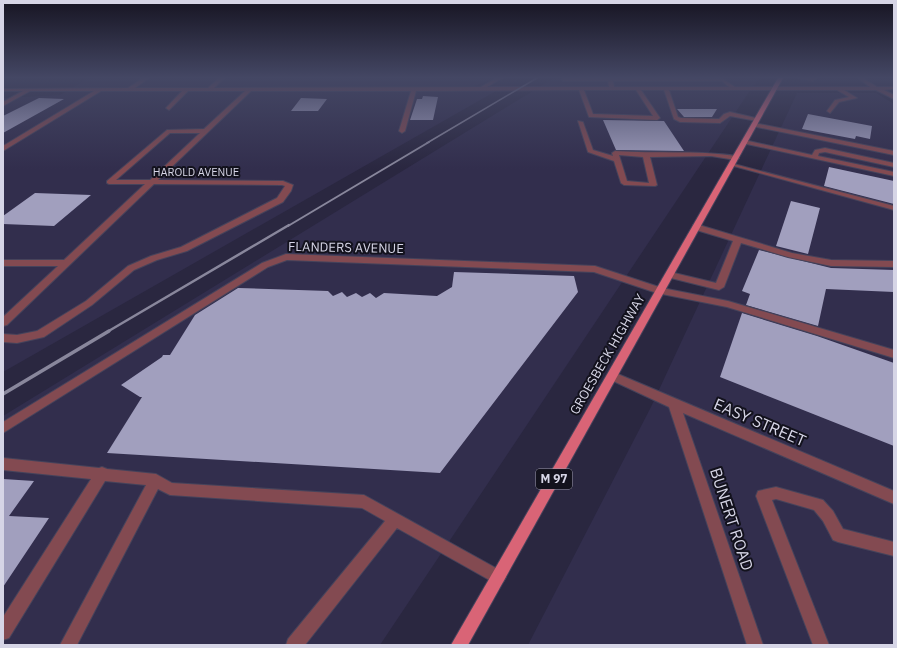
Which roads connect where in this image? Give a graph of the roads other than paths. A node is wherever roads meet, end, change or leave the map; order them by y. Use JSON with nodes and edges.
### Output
{"nodes":[{"id":1,"x":69,"y":108,"type":"edge"},
{"id":2,"x":229,"y":108,"type":"edge"},
{"id":3,"x":409,"y":108,"type":"edge"},
{"id":4,"x":588,"y":108,"type":"edge"},
{"id":5,"x":650,"y":108,"type":"edge"},
{"id":6,"x":673,"y":108,"type":"edge"},
{"id":7,"x":764,"y":108,"type":"edge"},
{"id":8,"x":832,"y":108,"type":"edge"},
{"id":9,"x":830,"y":111,"type":"dead end"},
{"id":10,"x":580,"y":122,"type":"dead end"},
{"id":11,"x":756,"y":122,"type":"junction"},
{"id":12,"x":204,"y":131,"type":"junction"},
{"id":13,"x":402,"y":131,"type":"dead end"},
{"id":14,"x":744,"y":142,"type":"junction"},
{"id":15,"x":700,"y":146,"type":"dead end"},
{"id":16,"x":3,"y":149,"type":"edge"},
{"id":17,"x":894,"y":153,"type":"edge"},
{"id":18,"x":696,"y":154,"type":"junction"},
{"id":19,"x":646,"y":155,"type":"junction"},
{"id":20,"x":814,"y":158,"type":"junction"},
{"id":21,"x":617,"y":160,"type":"junction"},
{"id":22,"x":734,"y":161,"type":"junction"},
{"id":23,"x":894,"y":165,"type":"edge"},
{"id":24,"x":894,"y":174,"type":"edge"},
{"id":25,"x":150,"y":182,"type":"junction"},
{"id":26,"x":894,"y":208,"type":"edge"},
{"id":27,"x":696,"y":227,"type":"junction"},
{"id":28,"x":738,"y":239,"type":"junction"},
{"id":29,"x":3,"y":263,"type":"edge"},
{"id":30,"x":64,"y":263,"type":"junction"},
{"id":31,"x":894,"y":264,"type":"edge"},
{"id":32,"x":670,"y":275,"type":"junction"},
{"id":33,"x":660,"y":291,"type":"junction"},
{"id":34,"x":3,"y":323,"type":"edge"},
{"id":35,"x":3,"y":338,"type":"edge"},
{"id":36,"x":894,"y":354,"type":"edge"},
{"id":37,"x":613,"y":376,"type":"junction"},
{"id":38,"x":674,"y":404,"type":"junction"},
{"id":39,"x":3,"y":428,"type":"edge"},
{"id":40,"x":3,"y":464,"type":"edge"},
{"id":41,"x":102,"y":474,"type":"junction"},
{"id":42,"x":156,"y":480,"type":"junction"},
{"id":43,"x":894,"y":498,"type":"edge"},
{"id":44,"x":395,"y":520,"type":"junction"},
{"id":45,"x":894,"y":549,"type":"edge"},
{"id":46,"x":498,"y":576,"type":"junction"},
{"id":47,"x":3,"y":632,"type":"edge"},
{"id":48,"x":68,"y":645,"type":"edge"},
{"id":49,"x":294,"y":645,"type":"edge"},
{"id":50,"x":460,"y":645,"type":"edge"},
{"id":51,"x":755,"y":645,"type":"edge"},
{"id":52,"x":821,"y":645,"type":"edge"}],
"edges":[{"from":1,"to":16,"type":"street"},
{"from":2,"to":12,"type":"street"},
{"from":3,"to":13,"type":"street"},
{"from":4,"to":5,"type":"street"},
{"from":6,"to":11,"type":"street"},
{"from":7,"to":11,"type":"main road","name":"GROESBECK HIGHWAY","number":"M 97"},
{"from":8,"to":9,"type":"street"},
{"from":10,"to":21,"type":"street"},
{"from":11,"to":14,"type":"main road","name":"GROESBECK HIGHWAY","number":"M 97"},
{"from":11,"to":17,"type":"street"},
{"from":12,"to":25,"type":"street"},
{"from":12,"to":25,"type":"street","name":"HAROLD AVENUE"},
{"from":14,"to":20,"type":"street"},
{"from":14,"to":22,"type":"main road","name":"GROESBECK HIGHWAY","number":"M 97"},
{"from":15,"to":18,"type":"street"},
{"from":18,"to":19,"type":"street"},
{"from":18,"to":22,"type":"street"},
{"from":19,"to":21,"type":"street"},
{"from":19,"to":21,"type":"street"},
{"from":20,"to":23,"type":"street"},
{"from":20,"to":24,"type":"street"},
{"from":22,"to":26,"type":"street"},
{"from":22,"to":27,"type":"main road","name":"GROESBECK HIGHWAY","number":"M 97"},
{"from":23,"to":24,"type":"street"},
{"from":25,"to":30,"type":"street"},
{"from":25,"to":35,"type":"street","name":"HAROLD AVENUE"},
{"from":27,"to":28,"type":"street"},
{"from":27,"to":32,"type":"main road","name":"GROESBECK HIGHWAY","number":"M 97"},
{"from":28,"to":31,"type":"street"},
{"from":28,"to":32,"type":"street"},
{"from":29,"to":30,"type":"street"},
{"from":30,"to":34,"type":"street"},
{"from":32,"to":33,"type":"main road","name":"GROESBECK HIGHWAY","number":"M 97"},
{"from":33,"to":36,"type":"street","name":"FLANDERS AVENUE"},
{"from":33,"to":37,"type":"main road","name":"GROESBECK HIGHWAY","number":"M 97"},
{"from":33,"to":39,"type":"street","name":"FLANDERS AVENUE"},
{"from":37,"to":38,"type":"street","name":"EASY STREET"},
{"from":37,"to":46,"type":"main road","name":"GROESBECK HIGHWAY","number":"M 97"},
{"from":38,"to":43,"type":"street","name":"EASY STREET"},
{"from":38,"to":51,"type":"street","name":"BUNERT ROAD"},
{"from":40,"to":41,"type":"street"},
{"from":41,"to":42,"type":"street"},
{"from":41,"to":47,"type":"street"},
{"from":42,"to":44,"type":"street"},
{"from":42,"to":48,"type":"street"},
{"from":44,"to":46,"type":"street"},
{"from":44,"to":49,"type":"street"},
{"from":45,"to":52,"type":"street"},
{"from":46,"to":50,"type":"main road","name":"GROESBECK HIGHWAY","number":"M 97"}]}
